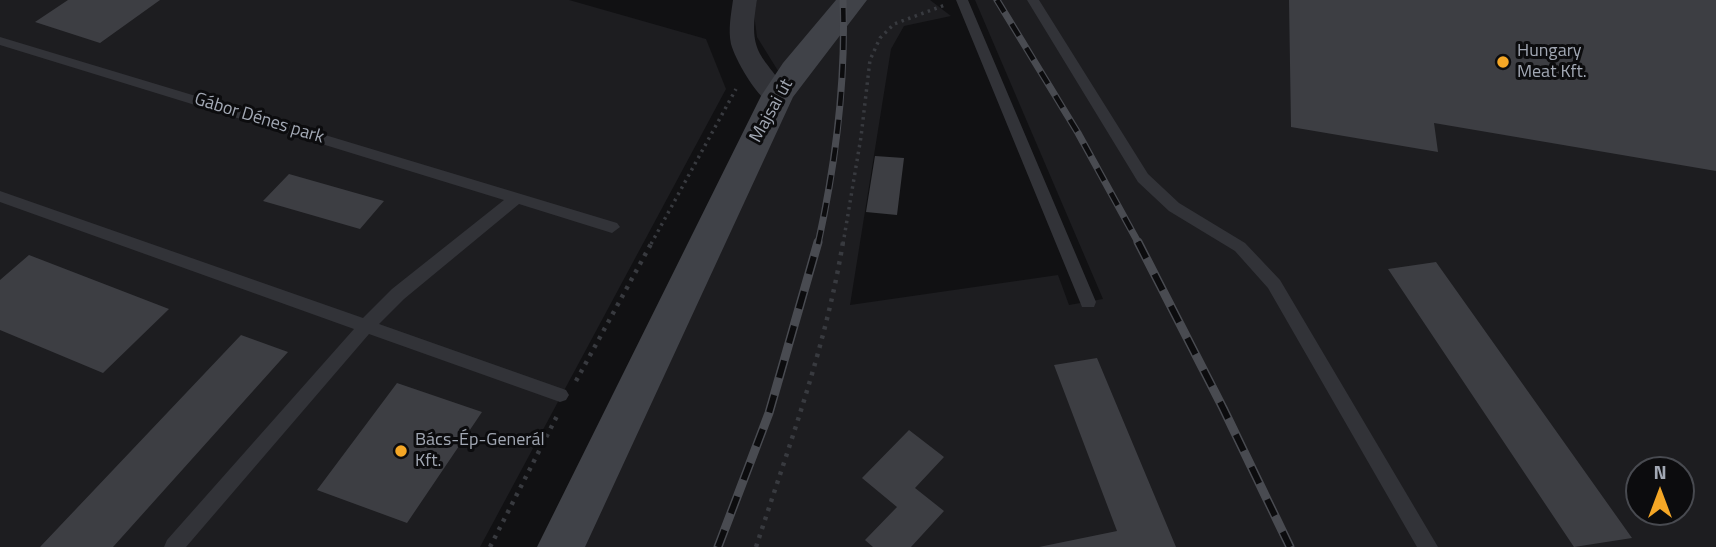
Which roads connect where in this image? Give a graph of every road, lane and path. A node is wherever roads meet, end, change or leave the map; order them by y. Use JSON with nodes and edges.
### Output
{"nodes":[{"id":1,"x":745,"y":0,"type":"edge"},
{"id":2,"x":852,"y":0,"type":"edge"},
{"id":3,"x":962,"y":0,"type":"edge"},
{"id":4,"x":1033,"y":0,"type":"edge"},
{"id":5,"x":0,"y":41,"type":"edge"},
{"id":6,"x":766,"y":84,"type":"junction"},
{"id":7,"x":519,"y":197,"type":"junction"},
{"id":8,"x":7,"y":198,"type":"edge"},
{"id":9,"x":0,"y":211,"type":"edge"},
{"id":10,"x":612,"y":227,"type":"dead end"},
{"id":11,"x":1088,"y":302,"type":"dead end"},
{"id":12,"x":365,"y":327,"type":"junction"},
{"id":13,"x":565,"y":396,"type":"junction"},
{"id":14,"x":174,"y":547,"type":"edge"},
{"id":15,"x":490,"y":547,"type":"edge"},
{"id":16,"x":561,"y":547,"type":"edge"},
{"id":17,"x":756,"y":547,"type":"edge"},
{"id":18,"x":1428,"y":547,"type":"edge"}],
"edges":[{"from":1,"to":6,"type":"street"},
{"from":2,"to":6,"type":"main road","name":"Majsai út"},
{"from":3,"to":11,"type":"lane"},
{"from":3,"to":17,"type":"path"},
{"from":4,"to":18,"type":"lane"},
{"from":5,"to":7,"type":"lane","name":"Gábor Dénes park"},
{"from":6,"to":13,"type":"path"},
{"from":6,"to":16,"type":"main road","name":"Majsai út"},
{"from":7,"to":10,"type":"lane","name":"Gábor Dénes park"},
{"from":7,"to":12,"type":"lane"},
{"from":8,"to":9,"type":"lane"},
{"from":8,"to":12,"type":"lane"},
{"from":12,"to":13,"type":"lane"},
{"from":12,"to":14,"type":"lane"},
{"from":13,"to":15,"type":"path"}]}
